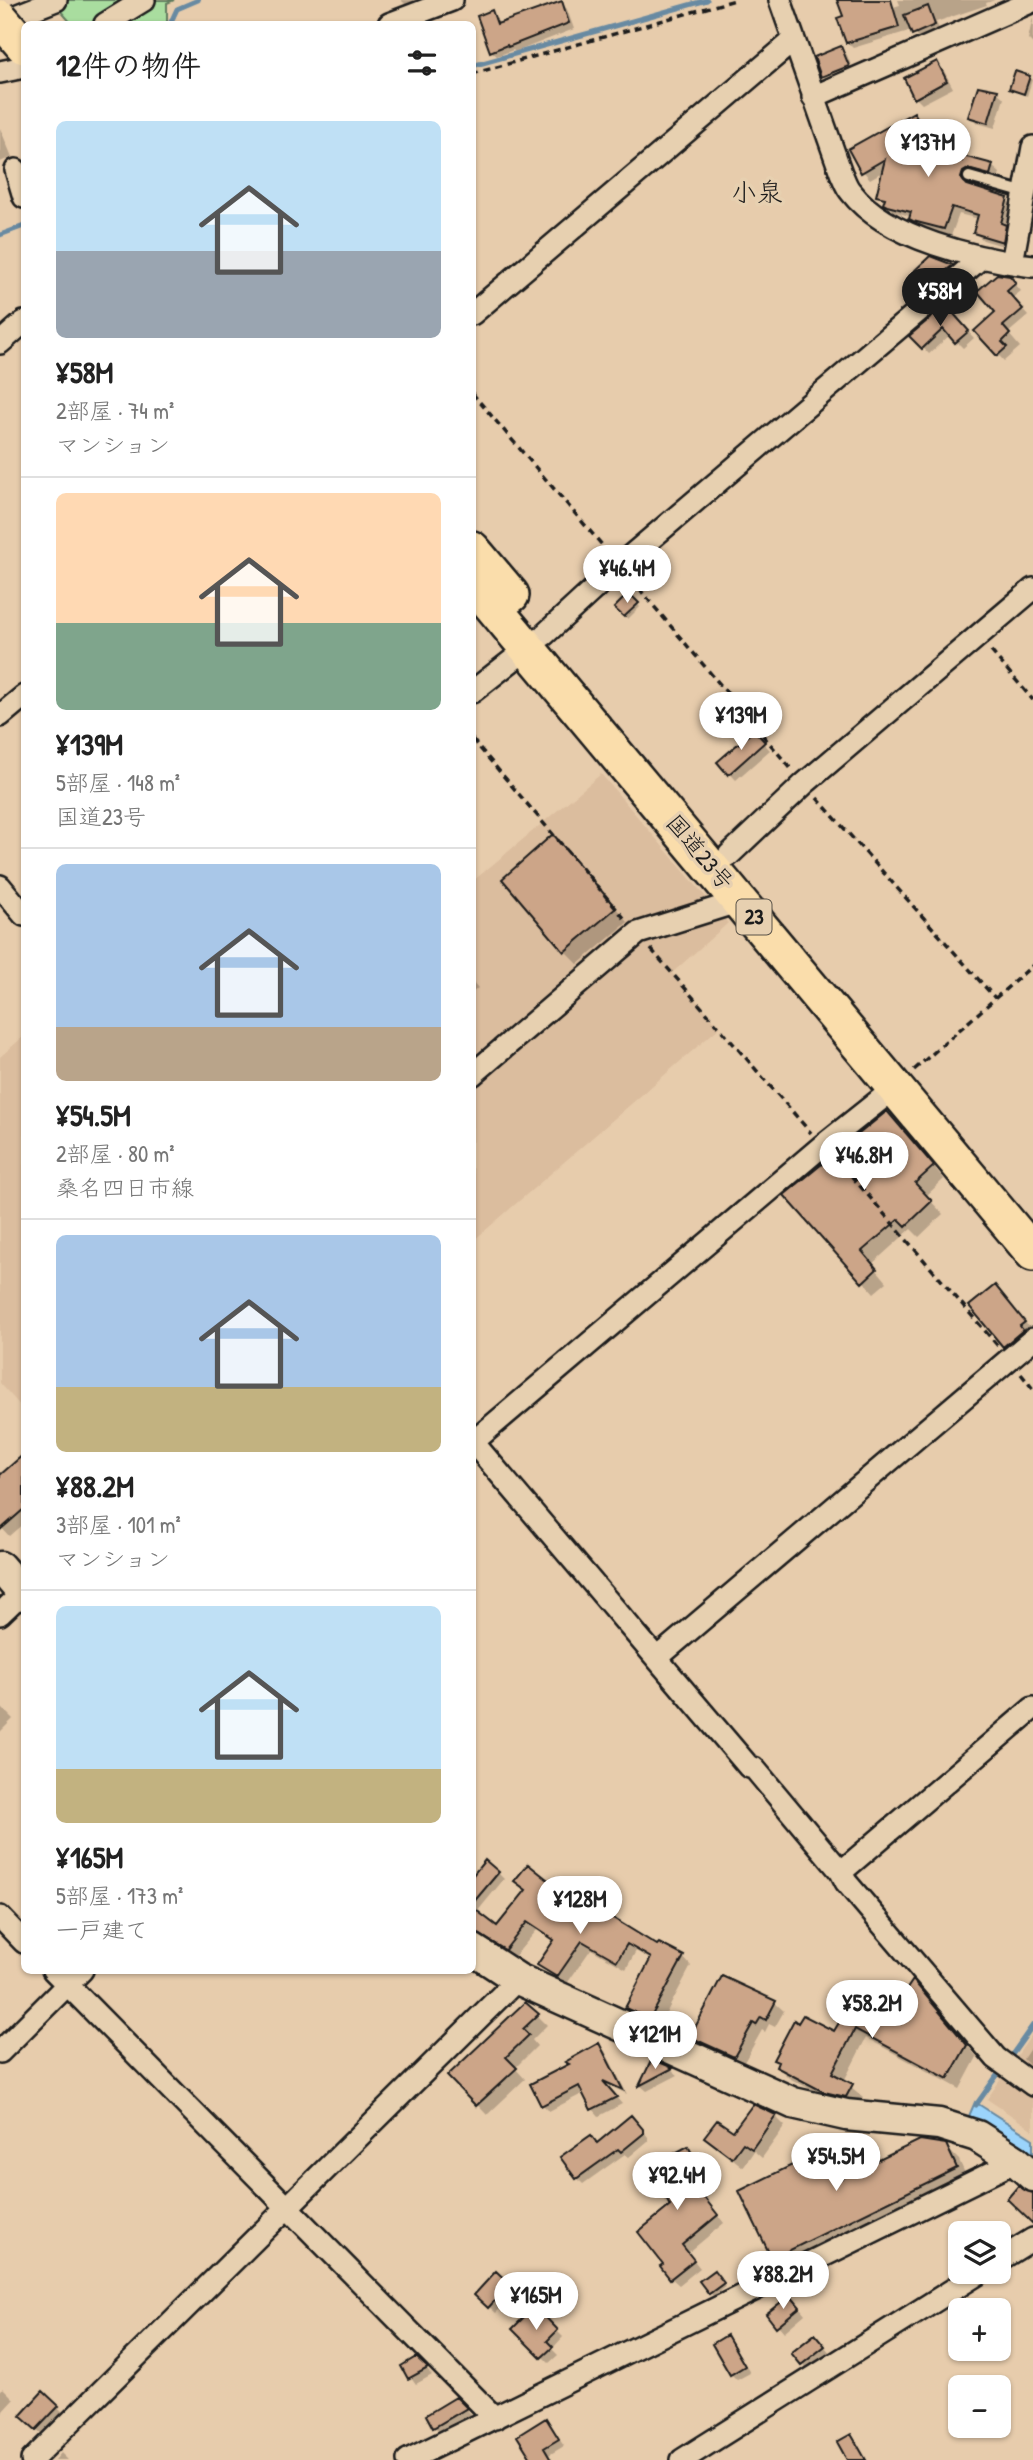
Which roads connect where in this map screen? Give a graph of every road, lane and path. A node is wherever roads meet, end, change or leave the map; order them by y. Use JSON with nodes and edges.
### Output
{"nodes":[{"id":1,"x":16,"y":0,"type":"edge"},
{"id":2,"x":56,"y":0,"type":"edge"},
{"id":3,"x":144,"y":0,"type":"edge"},
{"id":4,"x":452,"y":0,"type":"edge"},
{"id":5,"x":735,"y":0,"type":"edge"},
{"id":6,"x":780,"y":0,"type":"edge"},
{"id":7,"x":1033,"y":1,"type":"edge"},
{"id":8,"x":0,"y":20,"type":"edge"},
{"id":9,"x":34,"y":21,"type":"edge"},
{"id":10,"x":110,"y":21,"type":"edge"},
{"id":11,"x":397,"y":21,"type":"edge"},
{"id":12,"x":794,"y":40,"type":"junction"},
{"id":13,"x":21,"y":43,"type":"edge"},
{"id":14,"x":21,"y":67,"type":"edge"},
{"id":15,"x":0,"y":72,"type":"edge"},
{"id":16,"x":476,"y":73,"type":"edge"},
{"id":17,"x":813,"y":97,"type":"junction"},
{"id":18,"x":1033,"y":147,"type":"edge"},
{"id":19,"x":13,"y":171,"type":"edge"},
{"id":20,"x":968,"y":177,"type":"dead end"},
{"id":21,"x":21,"y":190,"type":"edge"},
{"id":22,"x":1025,"y":193,"type":"junction"},
{"id":23,"x":981,"y":258,"type":"junction"},
{"id":24,"x":1022,"y":265,"type":"edge"},
{"id":25,"x":476,"y":311,"type":"edge"},
{"id":26,"x":21,"y":325,"type":"edge"},
{"id":27,"x":0,"y":344,"type":"edge"},
{"id":28,"x":476,"y":398,"type":"edge"},
{"id":29,"x":476,"y":556,"type":"edge"},
{"id":30,"x":620,"y":565,"type":"junction"},
{"id":31,"x":476,"y":586,"type":"edge"},
{"id":32,"x":1033,"y":589,"type":"edge"},
{"id":33,"x":978,"y":636,"type":"junction"},
{"id":34,"x":536,"y":642,"type":"junction"},
{"id":35,"x":476,"y":689,"type":"edge"},
{"id":36,"x":21,"y":698,"type":"edge"},
{"id":37,"x":1033,"y":700,"type":"edge"},
{"id":38,"x":0,"y":716,"type":"edge"},
{"id":39,"x":476,"y":744,"type":"edge"},
{"id":40,"x":804,"y":784,"type":"junction"},
{"id":41,"x":729,"y":855,"type":"junction"},
{"id":42,"x":0,"y":886,"type":"edge"},
{"id":43,"x":740,"y":901,"type":"junction"},
{"id":44,"x":21,"y":911,"type":"edge"},
{"id":45,"x":638,"y":933,"type":"junction"},
{"id":46,"x":1033,"y":965,"type":"edge"},
{"id":47,"x":995,"y":998,"type":"junction"},
{"id":48,"x":476,"y":1072,"type":"edge"},
{"id":49,"x":904,"y":1079,"type":"junction"},
{"id":50,"x":1033,"y":1217,"type":"edge"},
{"id":51,"x":1033,"y":1253,"type":"edge"},
{"id":52,"x":1033,"y":1339,"type":"edge"},
{"id":53,"x":476,"y":1439,"type":"edge"},
{"id":54,"x":476,"y":1446,"type":"edge"},
{"id":55,"x":0,"y":1567,"type":"edge"},
{"id":56,"x":21,"y":1591,"type":"edge"},
{"id":57,"x":21,"y":1596,"type":"edge"},
{"id":58,"x":0,"y":1614,"type":"edge"},
{"id":59,"x":657,"y":1657,"type":"junction"},
{"id":60,"x":1033,"y":1709,"type":"edge"},
{"id":61,"x":841,"y":1872,"type":"junction"},
{"id":62,"x":0,"y":1917,"type":"edge"},
{"id":63,"x":21,"y":1939,"type":"edge"},
{"id":64,"x":476,"y":1952,"type":"edge"},
{"id":65,"x":67,"y":1975,"type":"edge"},
{"id":66,"x":517,"y":1979,"type":"junction"},
{"id":67,"x":0,"y":2052,"type":"edge"},
{"id":68,"x":1033,"y":2085,"type":"edge"},
{"id":69,"x":1024,"y":2168,"type":"edge"},
{"id":70,"x":286,"y":2208,"type":"junction"},
{"id":71,"x":1033,"y":2239,"type":"edge"},
{"id":72,"x":1011,"y":2253,"type":"edge"},
{"id":73,"x":962,"y":2284,"type":"edge"},
{"id":74,"x":495,"y":2418,"type":"junction"},
{"id":75,"x":435,"y":2454,"type":"edge"},
{"id":76,"x":32,"y":2460,"type":"edge"},
{"id":77,"x":408,"y":2460,"type":"edge"},
{"id":78,"x":682,"y":2460,"type":"edge"}],
"edges":[{"from":1,"to":9,"type":"highway"},
{"from":2,"to":8,"type":"street"},
{"from":3,"to":10,"type":"street"},
{"from":4,"to":11,"type":"street"},
{"from":5,"to":16,"type":"path"},
{"from":6,"to":12,"type":"street"},
{"from":7,"to":17,"type":"street"},
{"from":8,"to":13,"type":"highway","bridge":true},
{"from":12,"to":17,"type":"street"},
{"from":12,"to":25,"type":"street"},
{"from":14,"to":15,"type":"street"},
{"from":17,"to":23,"type":"street"},
{"from":18,"to":22,"type":"street"},
{"from":19,"to":21,"type":"street"},
{"from":20,"to":22,"type":"lane"},
{"from":22,"to":24,"type":"street"},
{"from":23,"to":24,"type":"street"},
{"from":23,"to":30,"type":"street"},
{"from":26,"to":27,"type":"street"},
{"from":28,"to":30,"type":"path"},
{"from":29,"to":34,"type":"highway","name":"国道23号","number":"23"},
{"from":30,"to":34,"type":"street"},
{"from":30,"to":40,"type":"path"},
{"from":31,"to":34,"type":"highway","name":"国道23号","number":"23"},
{"from":32,"to":33,"type":"street"},
{"from":33,"to":37,"type":"path"},
{"from":33,"to":40,"type":"street"},
{"from":34,"to":35,"type":"street"},
{"from":34,"to":41,"type":"highway","name":"国道23号","number":"23"},
{"from":34,"to":43,"type":"highway","name":"国道23号","number":"23"},
{"from":36,"to":38,"type":"street"},
{"from":39,"to":45,"type":"path"},
{"from":40,"to":41,"type":"street"},
{"from":40,"to":47,"type":"path"},
{"from":41,"to":49,"type":"highway","name":"国道23号","number":"23"},
{"from":42,"to":44,"type":"street"},
{"from":43,"to":45,"type":"street"},
{"from":43,"to":49,"type":"highway","name":"国道23号","number":"23"},
{"from":45,"to":48,"type":"street"},
{"from":46,"to":47,"type":"path"},
{"from":47,"to":49,"type":"path"},
{"from":49,"to":50,"type":"highway","name":"国道23号","number":"23"},
{"from":49,"to":51,"type":"highway","name":"国道23号","number":"23"},
{"from":49,"to":53,"type":"street"},
{"from":52,"to":59,"type":"street"},
{"from":54,"to":59,"type":"street"},
{"from":55,"to":56,"type":"main road"},
{"from":57,"to":58,"type":"street"},
{"from":59,"to":61,"type":"street"},
{"from":60,"to":61,"type":"street"},
{"from":61,"to":68,"type":"street"},
{"from":62,"to":63,"type":"street"},
{"from":64,"to":66,"type":"main road"},
{"from":65,"to":67,"type":"street"},
{"from":65,"to":70,"type":"street"},
{"from":66,"to":69,"type":"main road"},
{"from":66,"to":70,"type":"street"},
{"from":69,"to":74,"type":"street"},
{"from":70,"to":74,"type":"street"},
{"from":70,"to":76,"type":"street"},
{"from":71,"to":72,"type":"street"},
{"from":73,"to":78,"type":"street"},
{"from":74,"to":75,"type":"street"},
{"from":75,"to":77,"type":"street"}]}
